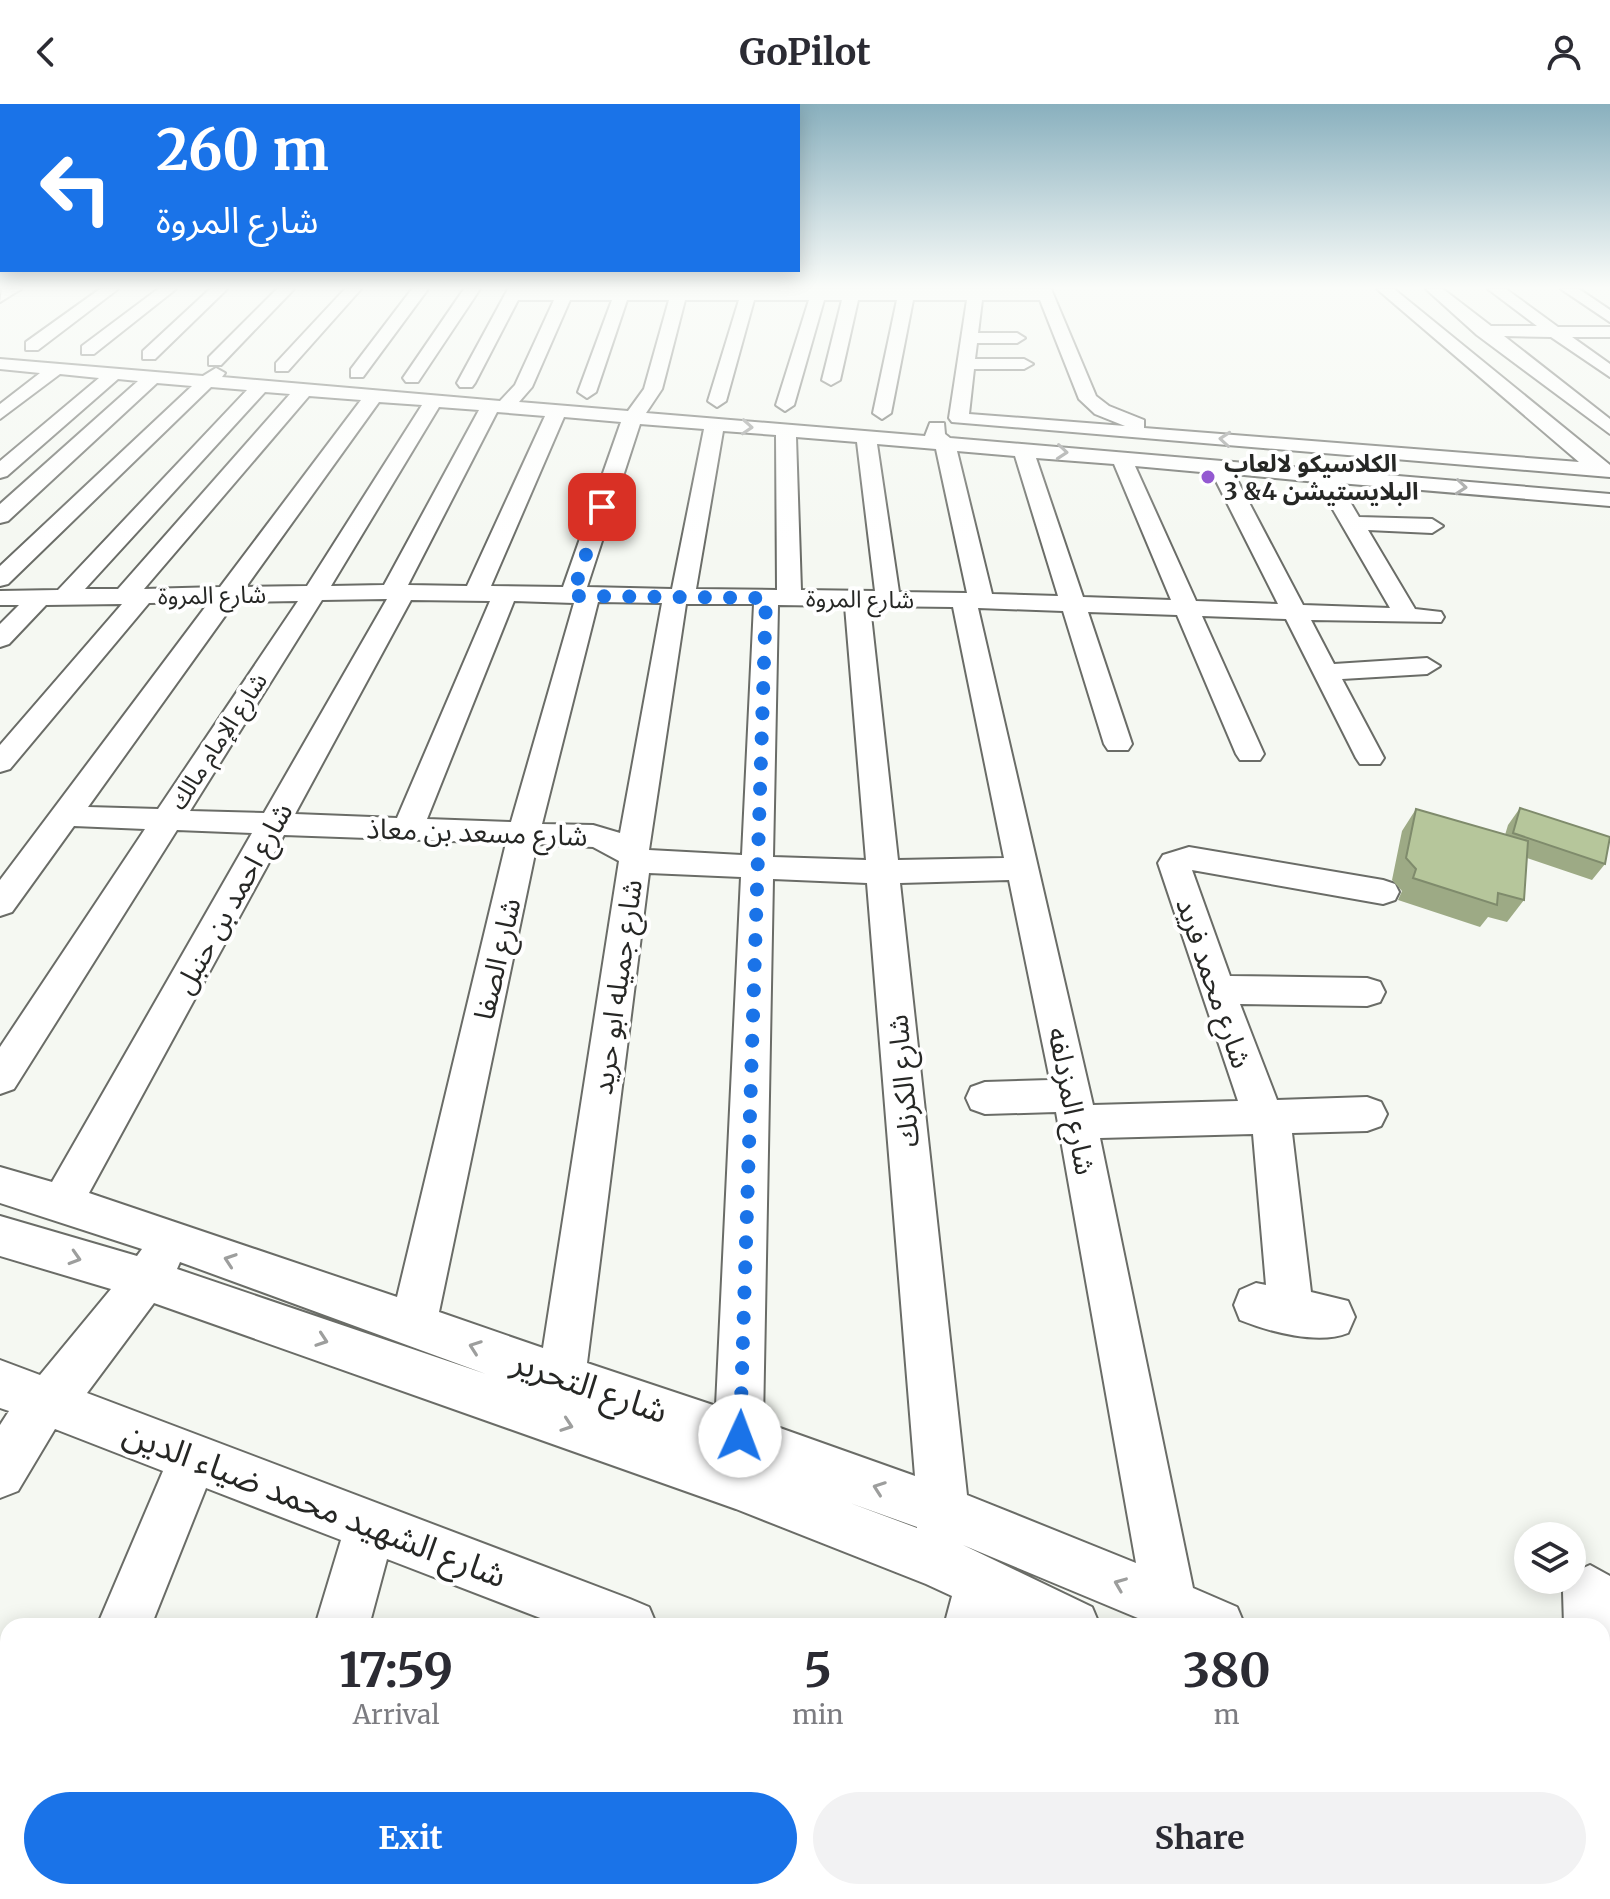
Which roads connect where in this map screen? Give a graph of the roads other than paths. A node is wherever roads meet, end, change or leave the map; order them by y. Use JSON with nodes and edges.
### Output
{"nodes":[{"id":1,"x":51,"y":373,"type":"edge"},
{"id":2,"x":100,"y":373,"type":"edge"},
{"id":3,"x":215,"y":373,"type":"edge"},
{"id":4,"x":349,"y":373,"type":"edge"},
{"id":5,"x":400,"y":373,"type":"edge"},
{"id":6,"x":457,"y":373,"type":"edge"},
{"id":7,"x":529,"y":373,"type":"edge"},
{"id":8,"x":600,"y":373,"type":"edge"},
{"id":9,"x":657,"y":373,"type":"edge"},
{"id":10,"x":725,"y":373,"type":"edge"},
{"id":11,"x":792,"y":373,"type":"edge"},
{"id":12,"x":833,"y":373,"type":"edge"},
{"id":13,"x":895,"y":373,"type":"edge"},
{"id":14,"x":962,"y":373,"type":"edge"},
{"id":15,"x":1077,"y":373,"type":"edge"},
{"id":16,"x":1485,"y":373,"type":"edge"},
{"id":17,"x":1542,"y":373,"type":"edge"},
{"id":18,"x":114,"y":374,"type":"junction"},
{"id":19,"x":152,"y":378,"type":"junction"},
{"id":20,"x":831,"y":380,"type":"dead end"},
{"id":21,"x":203,"y":382,"type":"junction"},
{"id":22,"x":392,"y":382,"type":"junction"},
{"id":23,"x":260,"y":387,"type":"junction"},
{"id":24,"x":447,"y":387,"type":"junction"},
{"id":25,"x":523,"y":387,"type":"junction"},
{"id":26,"x":303,"y":391,"type":"junction"},
{"id":27,"x":639,"y":396,"type":"junction"},
{"id":28,"x":674,"y":398,"type":"dead end"},
{"id":29,"x":717,"y":401,"type":"dead end"},
{"id":30,"x":496,"y":408,"type":"junction"},
{"id":31,"x":857,"y":411,"type":"dead end"},
{"id":32,"x":0,"y":413,"type":"edge"},
{"id":33,"x":556,"y":413,"type":"junction"},
{"id":34,"x":941,"y":417,"type":"junction"},
{"id":35,"x":632,"y":419,"type":"junction"},
{"id":36,"x":1011,"y":422,"type":"junction"},
{"id":37,"x":714,"y":425,"type":"junction"},
{"id":38,"x":1094,"y":428,"type":"junction"},
{"id":39,"x":1610,"y":428,"type":"edge"},
{"id":40,"x":786,"y":430,"type":"junction"},
{"id":41,"x":809,"y":432,"type":"junction"},
{"id":42,"x":1161,"y":433,"type":"junction"},
{"id":43,"x":866,"y":436,"type":"junction"},
{"id":44,"x":941,"y":442,"type":"junction"},
{"id":45,"x":1016,"y":448,"type":"junction"},
{"id":46,"x":1352,"y":449,"type":"junction"},
{"id":47,"x":1094,"y":455,"type":"junction"},
{"id":48,"x":1121,"y":457,"type":"junction"},
{"id":49,"x":1219,"y":466,"type":"junction"},
{"id":50,"x":1600,"y":470,"type":"edge"},
{"id":51,"x":0,"y":472,"type":"edge"},
{"id":52,"x":1324,"y":475,"type":"junction"},
{"id":53,"x":1360,"y":478,"type":"junction"},
{"id":54,"x":1609,"y":500,"type":"edge"},
{"id":55,"x":0,"y":516,"type":"edge"},
{"id":56,"x":1352,"y":523,"type":"junction"},
{"id":57,"x":1432,"y":526,"type":"dead end"},
{"id":58,"x":0,"y":579,"type":"edge"},
{"id":59,"x":397,"y":592,"type":"junction"},
{"id":60,"x":315,"y":593,"type":"junction"},
{"id":61,"x":475,"y":594,"type":"junction"},
{"id":62,"x":505,"y":594,"type":"junction"},
{"id":63,"x":231,"y":595,"type":"junction"},
{"id":64,"x":133,"y":596,"type":"junction"},
{"id":65,"x":580,"y":596,"type":"junction"},
{"id":66,"x":52,"y":597,"type":"junction"},
{"id":67,"x":679,"y":597,"type":"junction"},
{"id":68,"x":0,"y":598,"type":"edge"},
{"id":69,"x":778,"y":598,"type":"junction"},
{"id":70,"x":872,"y":599,"type":"junction"},
{"id":71,"x":972,"y":600,"type":"junction"},
{"id":72,"x":1075,"y":602,"type":"junction"},
{"id":73,"x":1186,"y":607,"type":"junction"},
{"id":74,"x":1294,"y":611,"type":"junction"},
{"id":75,"x":1407,"y":616,"type":"junction"},
{"id":76,"x":1432,"y":617,"type":"dead end"},
{"id":77,"x":0,"y":639,"type":"edge"},
{"id":78,"x":1427,"y":666,"type":"dead end"},
{"id":79,"x":1325,"y":672,"type":"junction"},
{"id":80,"x":1118,"y":744,"type":"dead end"},
{"id":81,"x":1250,"y":754,"type":"dead end"},
{"id":82,"x":1370,"y":758,"type":"dead end"},
{"id":83,"x":0,"y":763,"type":"edge"},
{"id":84,"x":65,"y":816,"type":"junction"},
{"id":85,"x":167,"y":820,"type":"junction"},
{"id":86,"x":274,"y":824,"type":"junction"},
{"id":87,"x":408,"y":829,"type":"junction"},
{"id":88,"x":526,"y":833,"type":"junction"},
{"id":89,"x":635,"y":858,"type":"junction"},
{"id":90,"x":757,"y":867,"type":"junction"},
{"id":91,"x":1024,"y":869,"type":"junction"},
{"id":92,"x":883,"y":872,"type":"junction"},
{"id":93,"x":1383,"y":892,"type":"dead end"},
{"id":94,"x":0,"y":904,"type":"edge"},
{"id":95,"x":1217,"y":990,"type":"junction"},
{"id":96,"x":1367,"y":992,"type":"dead end"},
{"id":97,"x":0,"y":1078,"type":"edge"},
{"id":98,"x":985,"y":1098,"type":"dead end"},
{"id":99,"x":1075,"y":1109,"type":"junction"},
{"id":100,"x":1367,"y":1114,"type":"dead end"},
{"id":101,"x":1264,"y":1116,"type":"junction"},
{"id":102,"x":0,"y":1185,"type":"edge"},
{"id":103,"x":62,"y":1203,"type":"junction"},
{"id":104,"x":0,"y":1236,"type":"edge"},
{"id":105,"x":174,"y":1240,"type":"junction"},
{"id":106,"x":145,"y":1279,"type":"junction"},
{"id":107,"x":1293,"y":1311,"type":"dead end"},
{"id":108,"x":413,"y":1325,"type":"junction"},
{"id":109,"x":562,"y":1377,"type":"junction"},
{"id":110,"x":0,"y":1384,"type":"edge"},
{"id":111,"x":48,"y":1400,"type":"junction"},
{"id":112,"x":740,"y":1436,"type":"junction"},
{"id":113,"x":194,"y":1457,"type":"junction"},
{"id":114,"x":0,"y":1473,"type":"edge"},
{"id":115,"x":736,"y":1484,"type":"junction"},
{"id":116,"x":943,"y":1511,"type":"junction"},
{"id":117,"x":371,"y":1525,"type":"junction"},
{"id":118,"x":964,"y":1590,"type":"edge"},
{"id":119,"x":1170,"y":1604,"type":"junction"},
{"id":120,"x":127,"y":1618,"type":"edge"},
{"id":121,"x":344,"y":1618,"type":"edge"},
{"id":122,"x":599,"y":1618,"type":"edge"},
{"id":123,"x":1049,"y":1618,"type":"edge"},
{"id":124,"x":1201,"y":1618,"type":"edge"}],
"edges":[{"from":1,"to":32,"type":"street"},
{"from":2,"to":18,"type":"street"},
{"from":3,"to":21,"type":"street"},
{"from":4,"to":22,"type":"street"},
{"from":5,"to":22,"type":"street"},
{"from":6,"to":24,"type":"street","name":"شارع الإمام مالك"},
{"from":7,"to":25,"type":"street","name":"شارع احمد بن حنبل"},
{"from":8,"to":25,"type":"street"},
{"from":9,"to":27,"type":"street","name":"شارع الصفا"},
{"from":10,"to":29,"type":"street"},
{"from":11,"to":41,"type":"street"},
{"from":12,"to":20,"type":"street"},
{"from":13,"to":31,"type":"street"},
{"from":14,"to":34,"type":"street","name":"شارع المزدلفه"},
{"from":15,"to":42,"type":"street"},
{"from":16,"to":50,"type":"street"},
{"from":17,"to":39,"type":"street"},
{"from":18,"to":19,"type":"street"},
{"from":18,"to":51,"type":"street"},
{"from":19,"to":21,"type":"street"},
{"from":19,"to":55,"type":"street"},
{"from":21,"to":23,"type":"street"},
{"from":21,"to":58,"type":"street"},
{"from":22,"to":24,"type":"street"},
{"from":22,"to":24,"type":"street"},
{"from":22,"to":26,"type":"street"},
{"from":22,"to":63,"type":"street"},
{"from":23,"to":26,"type":"street"},
{"from":23,"to":66,"type":"street"},
{"from":24,"to":25,"type":"street"},
{"from":24,"to":30,"type":"street"},
{"from":24,"to":60,"type":"street","name":"شارع الإمام مالك"},
{"from":25,"to":30,"type":"street","name":"شارع احمد بن حنبل"},
{"from":26,"to":64,"type":"street"},
{"from":27,"to":28,"type":"street"},
{"from":27,"to":35,"type":"street","name":"شارع الصفا"},
{"from":30,"to":33,"type":"street"},
{"from":30,"to":59,"type":"street","name":"شارع احمد بن حنبل"},
{"from":33,"to":35,"type":"street"},
{"from":33,"to":61,"type":"street"},
{"from":34,"to":36,"type":"street"},
{"from":34,"to":44,"type":"street","name":"شارع المزدلفه"},
{"from":35,"to":37,"type":"street"},
{"from":35,"to":65,"type":"street","name":"شارع الصفا"},
{"from":36,"to":38,"type":"street"},
{"from":36,"to":45,"type":"street"},
{"from":37,"to":40,"type":"street","one_way":true},
{"from":37,"to":67,"type":"street","name":"شارع جميله ابو حريد"},
{"from":38,"to":42,"type":"street"},
{"from":38,"to":47,"type":"street"},
{"from":40,"to":41,"type":"street"},
{"from":40,"to":69,"type":"street"},
{"from":41,"to":43,"type":"street"},
{"from":46,"to":42,"type":"street","one_way":true},
{"from":43,"to":44,"type":"street"},
{"from":43,"to":70,"type":"street","name":"شارع الكرنك"},
{"from":44,"to":45,"type":"street"},
{"from":44,"to":71,"type":"street","name":"شارع المزدلفه"},
{"from":45,"to":47,"type":"street","one_way":true},
{"from":45,"to":72,"type":"street"},
{"from":46,"to":50,"type":"street"},
{"from":46,"to":53,"type":"street"},
{"from":47,"to":48,"type":"street"},
{"from":48,"to":49,"type":"street"},
{"from":48,"to":73,"type":"street"},
{"from":49,"to":52,"type":"street"},
{"from":49,"to":74,"type":"street"},
{"from":50,"to":54,"type":"street"},
{"from":52,"to":53,"type":"street"},
{"from":52,"to":56,"type":"street"},
{"from":53,"to":54,"type":"street","one_way":true},
{"from":56,"to":57,"type":"street"},
{"from":56,"to":75,"type":"street"},
{"from":59,"to":60,"type":"street","name":"شارع المروة"},
{"from":59,"to":61,"type":"street","name":"شارع المروة"},
{"from":59,"to":86,"type":"street","name":"شارع احمد بن حنبل"},
{"from":60,"to":63,"type":"street","name":"شارع المروة"},
{"from":60,"to":85,"type":"street","name":"شارع الإمام مالك"},
{"from":61,"to":62,"type":"street","name":"شارع المروة"},
{"from":62,"to":65,"type":"street","name":"شارع المروة"},
{"from":62,"to":87,"type":"street"},
{"from":63,"to":64,"type":"street","name":"شارع المروة"},
{"from":63,"to":84,"type":"street"},
{"from":64,"to":66,"type":"street","name":"شارع المروة"},
{"from":64,"to":83,"type":"street"},
{"from":65,"to":67,"type":"street","name":"شارع المروة"},
{"from":65,"to":88,"type":"street","name":"شارع الصفا"},
{"from":66,"to":68,"type":"street","name":"شارع المروة"},
{"from":66,"to":77,"type":"street"},
{"from":67,"to":69,"type":"street","name":"شارع المروة"},
{"from":67,"to":89,"type":"street","name":"شارع جميله ابو حريد"},
{"from":69,"to":70,"type":"street","name":"شارع المروة"},
{"from":69,"to":90,"type":"street"},
{"from":70,"to":71,"type":"street","name":"شارع المروة"},
{"from":70,"to":92,"type":"street","name":"شارع الكرنك"},
{"from":71,"to":72,"type":"street","name":"شارع المروة"},
{"from":71,"to":91,"type":"street","name":"شارع المزدلفه"},
{"from":72,"to":73,"type":"street","name":"شارع المروة"},
{"from":72,"to":80,"type":"street"},
{"from":73,"to":74,"type":"street","name":"شارع المروة"},
{"from":73,"to":81,"type":"street"},
{"from":74,"to":75,"type":"street","name":"شارع المروة"},
{"from":74,"to":79,"type":"street"},
{"from":75,"to":76,"type":"street","name":"شارع المروة"},
{"from":78,"to":79,"type":"street"},
{"from":79,"to":82,"type":"street"},
{"from":84,"to":85,"type":"street","name":"شارع مسعد بن معاذ"},
{"from":84,"to":94,"type":"street"},
{"from":85,"to":86,"type":"street","name":"شارع مسعد بن معاذ"},
{"from":85,"to":97,"type":"street","name":"شارع الإمام مالك"},
{"from":86,"to":87,"type":"street","name":"شارع مسعد بن معاذ"},
{"from":86,"to":103,"type":"street","name":"شارع احمد بن حنبل"},
{"from":87,"to":88,"type":"street","name":"شارع مسعد بن معاذ"},
{"from":88,"to":89,"type":"street","name":"شارع مسعد بن معاذ"},
{"from":88,"to":108,"type":"street","name":"شارع الصفا"},
{"from":89,"to":90,"type":"street","name":"شارع مسعد بن معاذ"},
{"from":89,"to":109,"type":"street","name":"شارع جميله ابو حريد"},
{"from":90,"to":92,"type":"street","name":"شارع مسعد بن معاذ"},
{"from":90,"to":112,"type":"street"},
{"from":91,"to":92,"type":"street","name":"شارع مسعد بن معاذ"},
{"from":91,"to":99,"type":"street","name":"شارع المزدلفه"},
{"from":92,"to":116,"type":"street","name":"شارع الكرنك"},
{"from":93,"to":95,"type":"street","name":"شارع محمد فريد"},
{"from":95,"to":96,"type":"street"},
{"from":95,"to":101,"type":"street","name":"شارع محمد فريد"},
{"from":98,"to":99,"type":"street"},
{"from":99,"to":101,"type":"street"},
{"from":99,"to":119,"type":"street","name":"شارع المزدلفه"},
{"from":100,"to":101,"type":"street"},
{"from":101,"to":107,"type":"street","name":"شارع محمد فريد"},
{"from":102,"to":103,"type":"street","name":"شارع التحرير"},
{"from":103,"to":105,"type":"street","name":"شارع التحرير"},
{"from":104,"to":106,"type":"street","name":"شارع التحرير","one_way":true},
{"from":105,"to":106,"type":"street"},
{"from":108,"to":105,"type":"street","name":"شارع التحرير","one_way":true},
{"from":106,"to":111,"type":"street"},
{"from":106,"to":115,"type":"street","name":"شارع التحرير","one_way":true},
{"from":109,"to":108,"type":"street","name":"شارع التحرير","one_way":true},
{"from":109,"to":112,"type":"street","name":"شارع التحرير"},
{"from":110,"to":111,"type":"street","name":"شارع الشهيد محمد ضياء الدين"},
{"from":111,"to":113,"type":"street","name":"شارع الشهيد محمد ضياء الدين"},
{"from":111,"to":114,"type":"street"},
{"from":112,"to":115,"type":"street"},
{"from":116,"to":112,"type":"street","name":"شارع التحرير","one_way":true},
{"from":113,"to":117,"type":"street","name":"شارع الشهيد محمد ضياء الدين"},
{"from":113,"to":120,"type":"street"},
{"from":115,"to":118,"type":"street","name":"شارع التحرير"},
{"from":116,"to":118,"type":"street","name":"شارع الكرنك"},
{"from":119,"to":116,"type":"street","name":"شارع التحرير","one_way":true},
{"from":117,"to":121,"type":"street"},
{"from":117,"to":122,"type":"street","name":"شارع الشهيد محمد ضياء الدين"},
{"from":118,"to":123,"type":"street","name":"شارع التحرير"},
{"from":119,"to":124,"type":"street","name":"شارع التحرير"}]}
